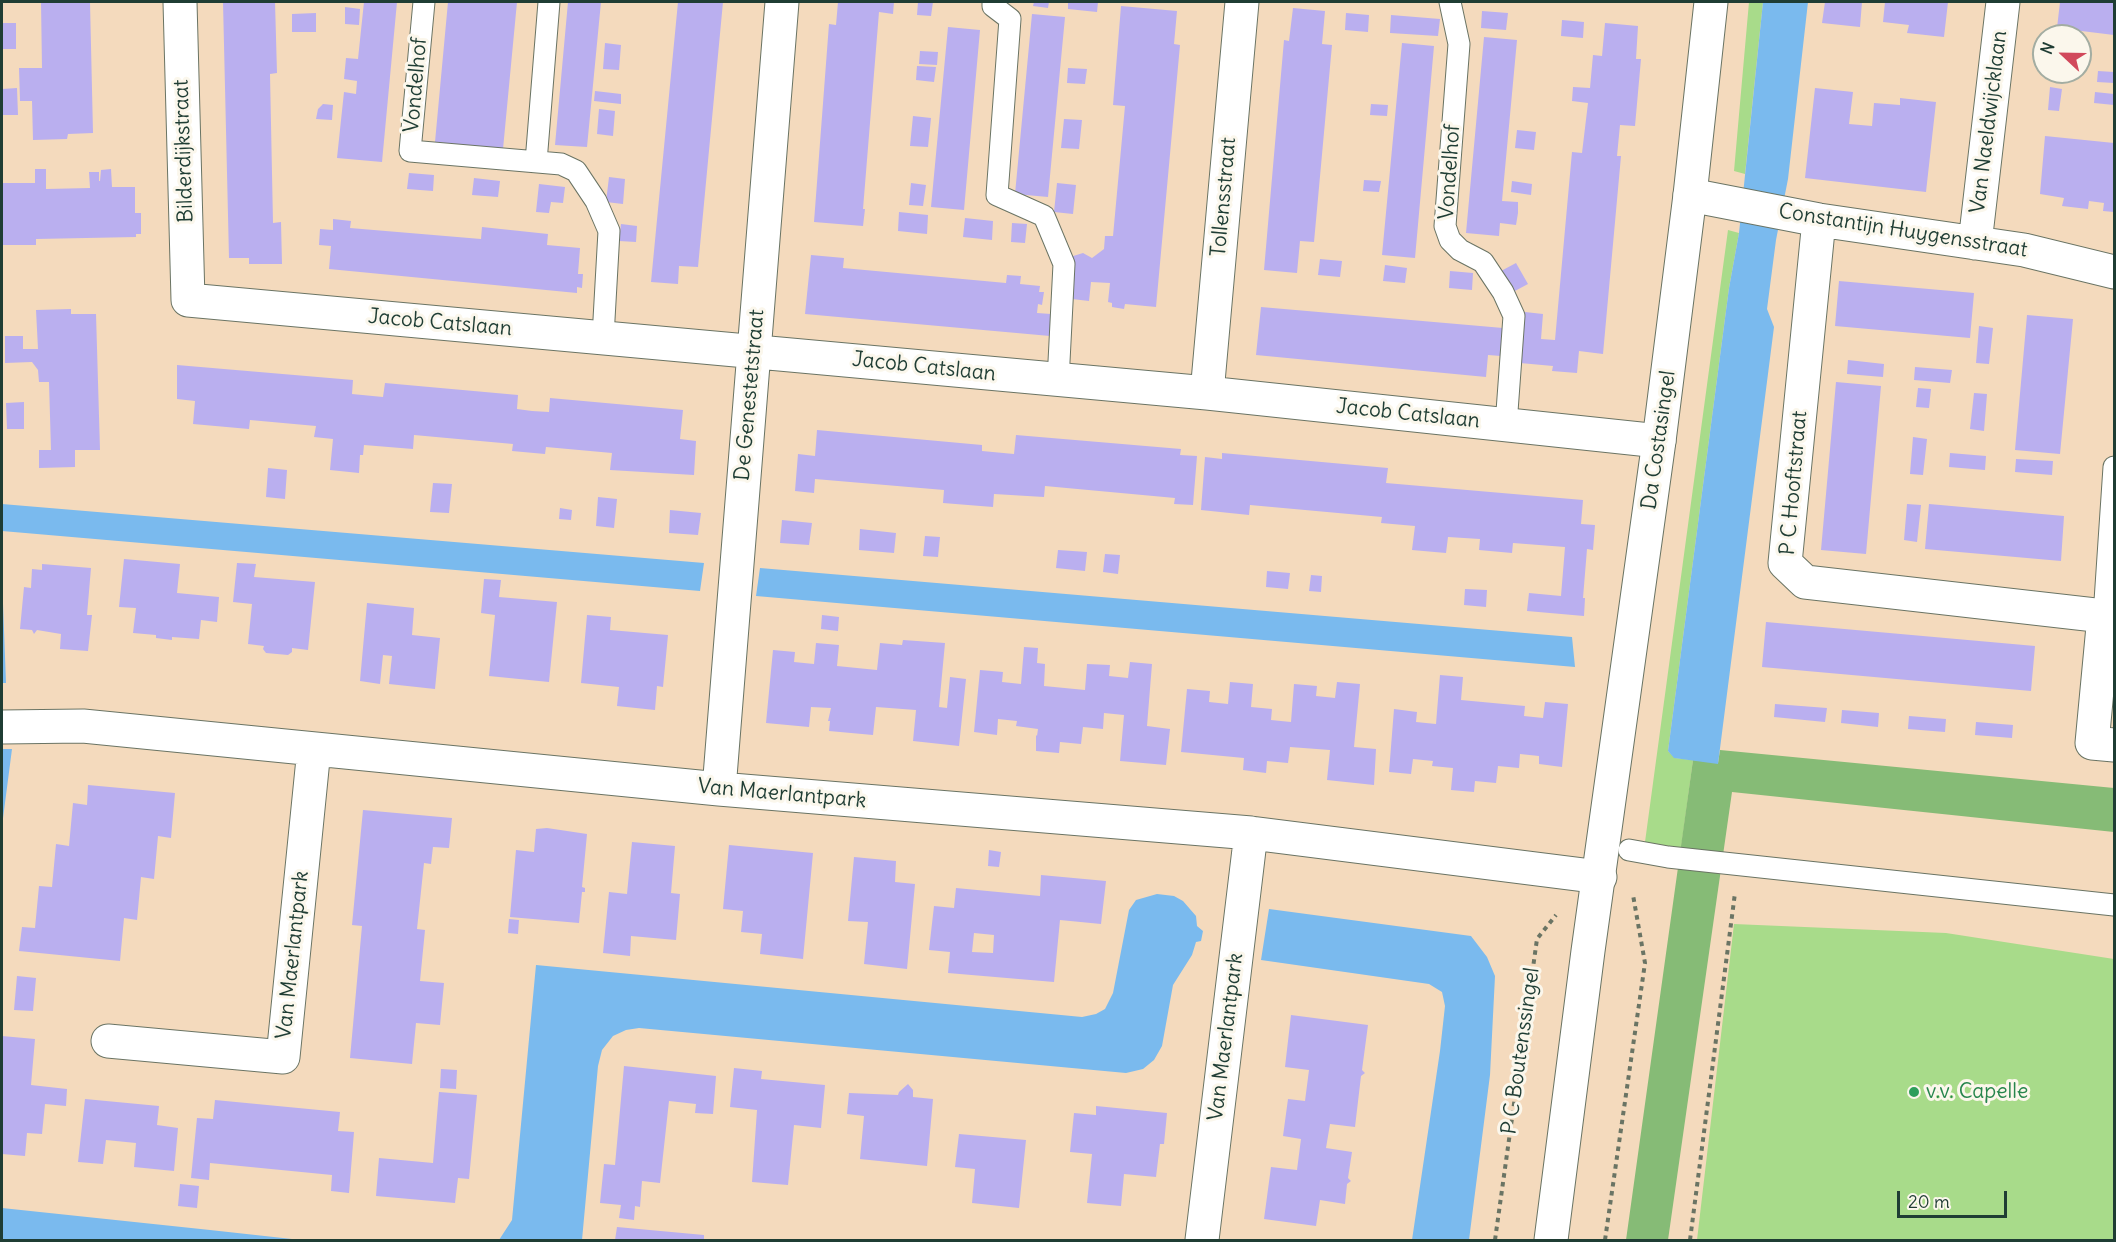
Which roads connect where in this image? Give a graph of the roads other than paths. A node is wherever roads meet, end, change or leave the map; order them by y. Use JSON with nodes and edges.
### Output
{"nodes":[{"id":1,"x":180,"y":2,"type":"edge"},
{"id":2,"x":424,"y":2,"type":"edge"},
{"id":3,"x":549,"y":2,"type":"edge"},
{"id":4,"x":782,"y":2,"type":"edge"},
{"id":5,"x":993,"y":2,"type":"edge"},
{"id":6,"x":1242,"y":2,"type":"edge"},
{"id":7,"x":1450,"y":2,"type":"edge"},
{"id":8,"x":1712,"y":2,"type":"edge"},
{"id":9,"x":2003,"y":2,"type":"edge"},
{"id":10,"x":536,"y":162,"type":"junction"},
{"id":11,"x":1690,"y":195,"type":"junction"},
{"id":12,"x":1807,"y":217,"type":"junction"},
{"id":13,"x":1975,"y":243,"type":"junction"},
{"id":14,"x":2115,"y":272,"type":"edge"},
{"id":15,"x":188,"y":300,"type":"joint"},
{"id":16,"x":603,"y":337,"type":"junction"},
{"id":17,"x":754,"y":351,"type":"junction"},
{"id":18,"x":1058,"y":381,"type":"junction"},
{"id":19,"x":1207,"y":393,"type":"junction"},
{"id":20,"x":1506,"y":425,"type":"junction"},
{"id":21,"x":1659,"y":441,"type":"junction"},
{"id":22,"x":2114,"y":467,"type":"edge"},
{"id":23,"x":2104,"y":616,"type":"junction"},
{"id":24,"x":2,"y":728,"type":"edge"},
{"id":25,"x":2115,"y":745,"type":"edge"},
{"id":26,"x":314,"y":749,"type":"junction"},
{"id":27,"x":719,"y":789,"type":"junction"},
{"id":28,"x":1251,"y":833,"type":"junction"},
{"id":29,"x":1629,"y":850,"type":"dead end"},
{"id":30,"x":1603,"y":878,"type":"junction"},
{"id":31,"x":2115,"y":906,"type":"edge"},
{"id":32,"x":108,"y":1041,"type":"dead end"},
{"id":33,"x":1202,"y":1240,"type":"edge"},
{"id":34,"x":1551,"y":1240,"type":"edge"}],
"edges":[{"from":1,"to":15,"type":"street","name":"Bilderdijkstraat"},
{"from":2,"to":10,"type":"lane","name":"Vondelhof"},
{"from":3,"to":10,"type":"lane"},
{"from":4,"to":17,"type":"street","name":"De Genestetstraat"},
{"from":5,"to":18,"type":"lane"},
{"from":6,"to":19,"type":"street","name":"Tollensstraat"},
{"from":7,"to":20,"type":"lane","name":"Vondelhof"},
{"from":8,"to":11,"type":"street","name":"Da Costasingel"},
{"from":9,"to":13,"type":"street","name":"Van Naeldwijcklaan"},
{"from":10,"to":16,"type":"lane","name":"Vondelhof"},
{"from":11,"to":12,"type":"street","name":"Constantijn Huygensstraat"},
{"from":11,"to":21,"type":"street","name":"Da Costasingel"},
{"from":12,"to":13,"type":"street","name":"Constantijn Huygensstraat"},
{"from":12,"to":23,"type":"street","name":"P C Hooftstraat"},
{"from":13,"to":14,"type":"street","name":"Constantijn Huygensstraat"},
{"from":15,"to":16,"type":"street","name":"Jacob Catslaan"},
{"from":16,"to":17,"type":"street","name":"Jacob Catslaan"},
{"from":17,"to":18,"type":"street","name":"Jacob Catslaan"},
{"from":17,"to":27,"type":"street","name":"De Genestetstraat"},
{"from":18,"to":19,"type":"street","name":"Jacob Catslaan"},
{"from":19,"to":20,"type":"street","name":"Jacob Catslaan"},
{"from":20,"to":21,"type":"street","name":"Jacob Catslaan"},
{"from":21,"to":30,"type":"street","name":"Da Costasingel"},
{"from":22,"to":23,"type":"lane"},
{"from":23,"to":25,"type":"street"},
{"from":24,"to":26,"type":"street","name":"Van Maerlantpark"},
{"from":26,"to":27,"type":"street","name":"Van Maerlantpark"},
{"from":26,"to":32,"type":"street","name":"Van Maerlantpark"},
{"from":27,"to":28,"type":"street","name":"Van Maerlantpark"},
{"from":28,"to":30,"type":"street","name":"Van Maerlantpark"},
{"from":28,"to":33,"type":"street","name":"Van Maerlantpark"},
{"from":29,"to":31,"type":"lane"},
{"from":30,"to":34,"type":"street"}]}
